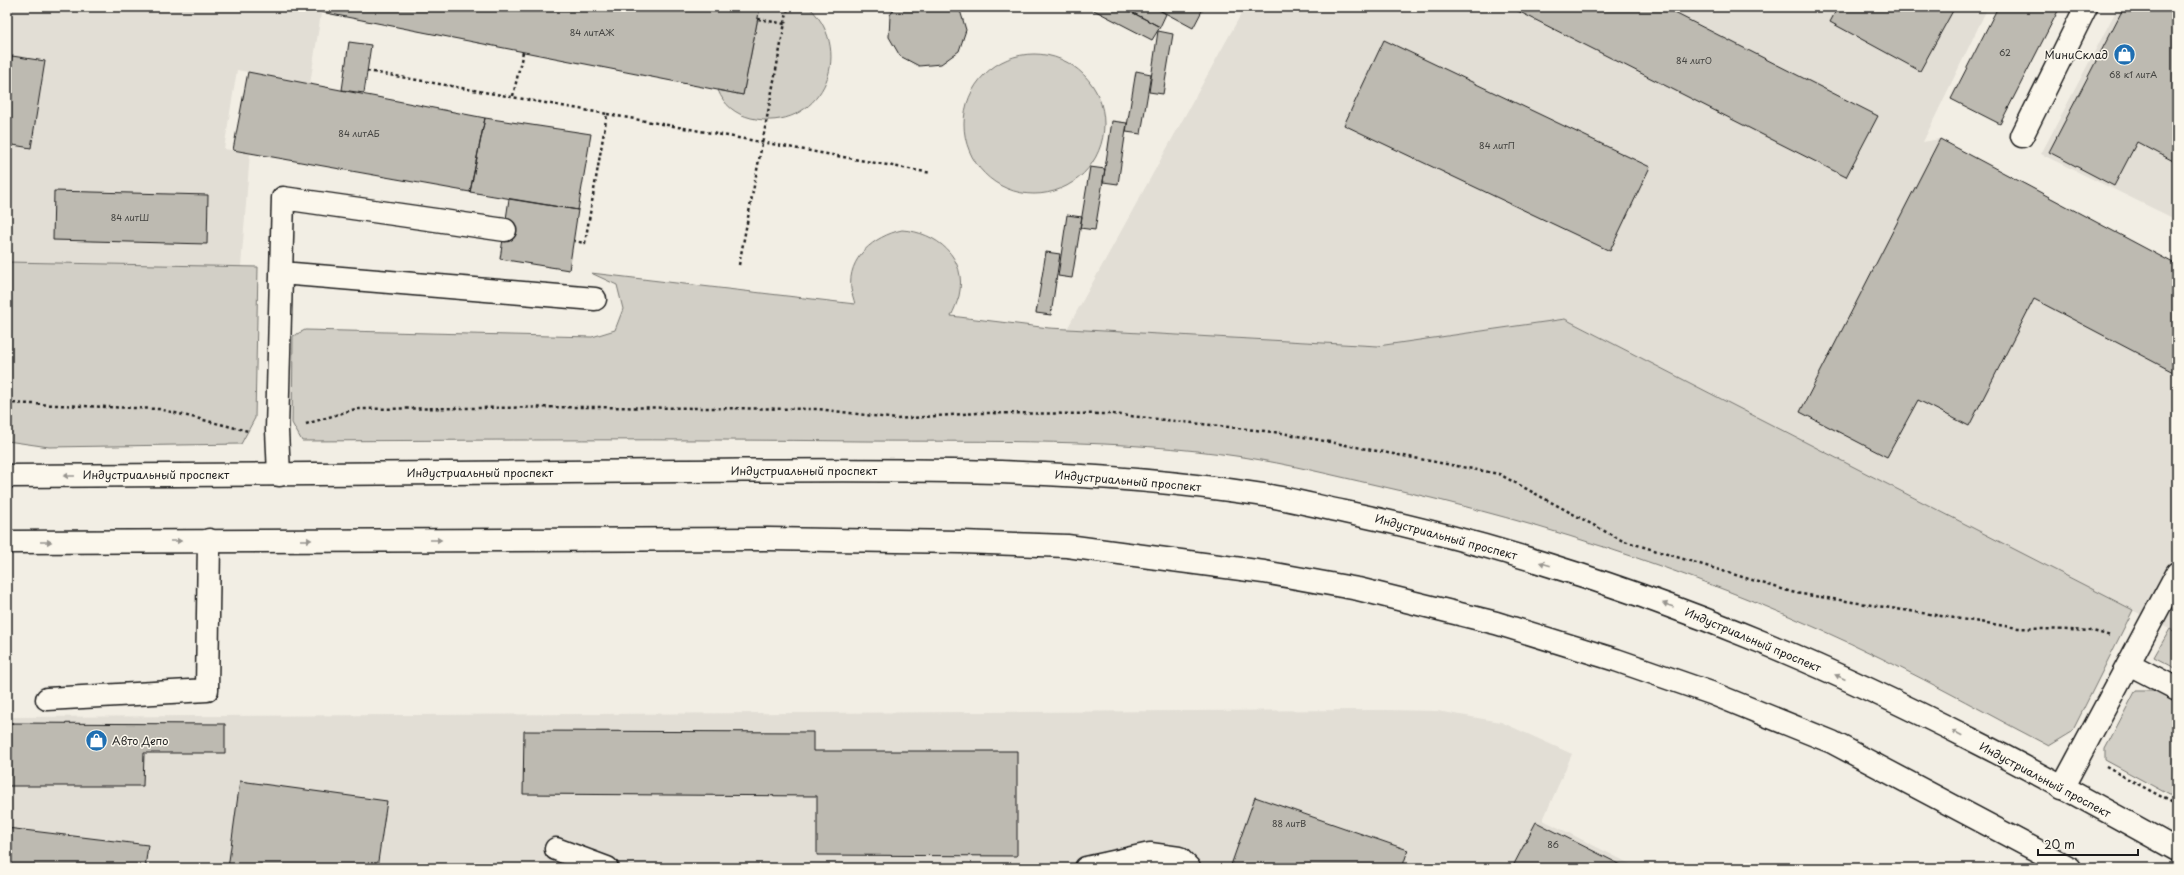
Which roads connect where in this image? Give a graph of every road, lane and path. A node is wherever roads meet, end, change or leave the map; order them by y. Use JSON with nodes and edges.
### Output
{"nodes":[{"id":1,"x":788,"y":7,"type":"edge"},
{"id":2,"x":2086,"y":7,"type":"edge"},
{"id":3,"x":758,"y":19,"type":"dead end"},
{"id":4,"x":785,"y":24,"type":"junction"},
{"id":5,"x":523,"y":52,"type":"dead end"},
{"id":6,"x":367,"y":71,"type":"dead end"},
{"id":7,"x":514,"y":96,"type":"junction"},
{"id":8,"x":606,"y":114,"type":"junction"},
{"id":9,"x":2022,"y":136,"type":"dead end"},
{"id":10,"x":762,"y":143,"type":"junction"},
{"id":11,"x":931,"y":174,"type":"dead end"},
{"id":12,"x":505,"y":230,"type":"dead end"},
{"id":13,"x":574,"y":241,"type":"dead end"},
{"id":14,"x":739,"y":265,"type":"dead end"},
{"id":15,"x":281,"y":273,"type":"junction"},
{"id":16,"x":595,"y":299,"type":"dead end"},
{"id":17,"x":279,"y":475,"type":"junction"},
{"id":18,"x":7,"y":476,"type":"edge"},
{"id":19,"x":209,"y":540,"type":"junction"},
{"id":20,"x":7,"y":542,"type":"edge"},
{"id":21,"x":2177,"y":573,"type":"edge"},
{"id":22,"x":2128,"y":664,"type":"junction"},
{"id":23,"x":2177,"y":689,"type":"edge"},
{"id":24,"x":46,"y":699,"type":"dead end"},
{"id":25,"x":2082,"y":753,"type":"junction"},
{"id":26,"x":2062,"y":788,"type":"junction"},
{"id":27,"x":2177,"y":805,"type":"edge"},
{"id":28,"x":556,"y":849,"type":"dead end"},
{"id":29,"x":2177,"y":850,"type":"edge"},
{"id":30,"x":607,"y":868,"type":"edge"},
{"id":31,"x":1086,"y":868,"type":"edge"},
{"id":32,"x":1189,"y":868,"type":"edge"},
{"id":33,"x":2070,"y":868,"type":"edge"}],
"edges":[{"from":1,"to":4,"type":"path"},
{"from":2,"to":9,"type":"main road"},
{"from":3,"to":4,"type":"path"},
{"from":4,"to":10,"type":"path"},
{"from":5,"to":7,"type":"path"},
{"from":6,"to":7,"type":"path"},
{"from":7,"to":8,"type":"path"},
{"from":8,"to":10,"type":"path"},
{"from":8,"to":13,"type":"path"},
{"from":10,"to":11,"type":"path"},
{"from":10,"to":14,"type":"path"},
{"from":12,"to":15,"type":"main road"},
{"from":15,"to":16,"type":"main road"},
{"from":15,"to":17,"type":"main road"},
{"from":17,"to":18,"type":"main road","name":"Индустриальный проспект","one_way":true},
{"from":26,"to":17,"type":"main road","name":"Индустриальный проспект","one_way":true},
{"from":20,"to":19,"type":"main road","one_way":true},
{"from":19,"to":24,"type":"main road"},
{"from":19,"to":33,"type":"main road","one_way":true},
{"from":21,"to":22,"type":"main road"},
{"from":22,"to":23,"type":"main road"},
{"from":22,"to":25,"type":"main road"},
{"from":25,"to":26,"type":"main road"},
{"from":25,"to":27,"type":"path"},
{"from":26,"to":29,"type":"main road","name":"Индустриальный проспект"},
{"from":28,"to":30,"type":"main road"},
{"from":31,"to":32,"type":"main road"}]}
